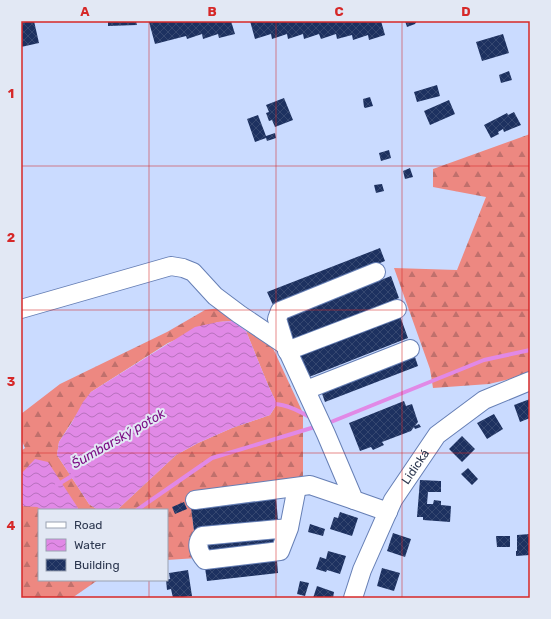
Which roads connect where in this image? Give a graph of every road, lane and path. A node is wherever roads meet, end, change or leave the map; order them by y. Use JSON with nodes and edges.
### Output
{"nodes":[{"id":1,"x":376,"y":272,"type":"dead end"},
{"id":2,"x":21,"y":309,"type":"edge"},
{"id":3,"x":397,"y":309,"type":"dead end"},
{"id":4,"x":286,"y":348,"type":"junction"},
{"id":5,"x":410,"y":349,"type":"dead end"},
{"id":6,"x":530,"y":381,"type":"edge"},
{"id":7,"x":306,"y":390,"type":"junction"},
{"id":8,"x":297,"y":487,"type":"junction"},
{"id":9,"x":195,"y":500,"type":"dead end"},
{"id":10,"x":354,"y":500,"type":"junction"},
{"id":11,"x":388,"y":512,"type":"junction"},
{"id":12,"x":288,"y":528,"type":"dead end"},
{"id":13,"x":353,"y":598,"type":"edge"}],
"edges":[{"from":1,"to":4,"type":"street"},
{"from":2,"to":4,"type":"street"},
{"from":3,"to":4,"type":"street"},
{"from":4,"to":7,"type":"street"},
{"from":5,"to":7,"type":"street"},
{"from":6,"to":11,"type":"street","name":"Lidická"},
{"from":7,"to":10,"type":"street"},
{"from":8,"to":9,"type":"street"},
{"from":8,"to":10,"type":"street"},
{"from":8,"to":12,"type":"street"},
{"from":10,"to":11,"type":"street"},
{"from":11,"to":13,"type":"street","name":"Lidická"}]}
